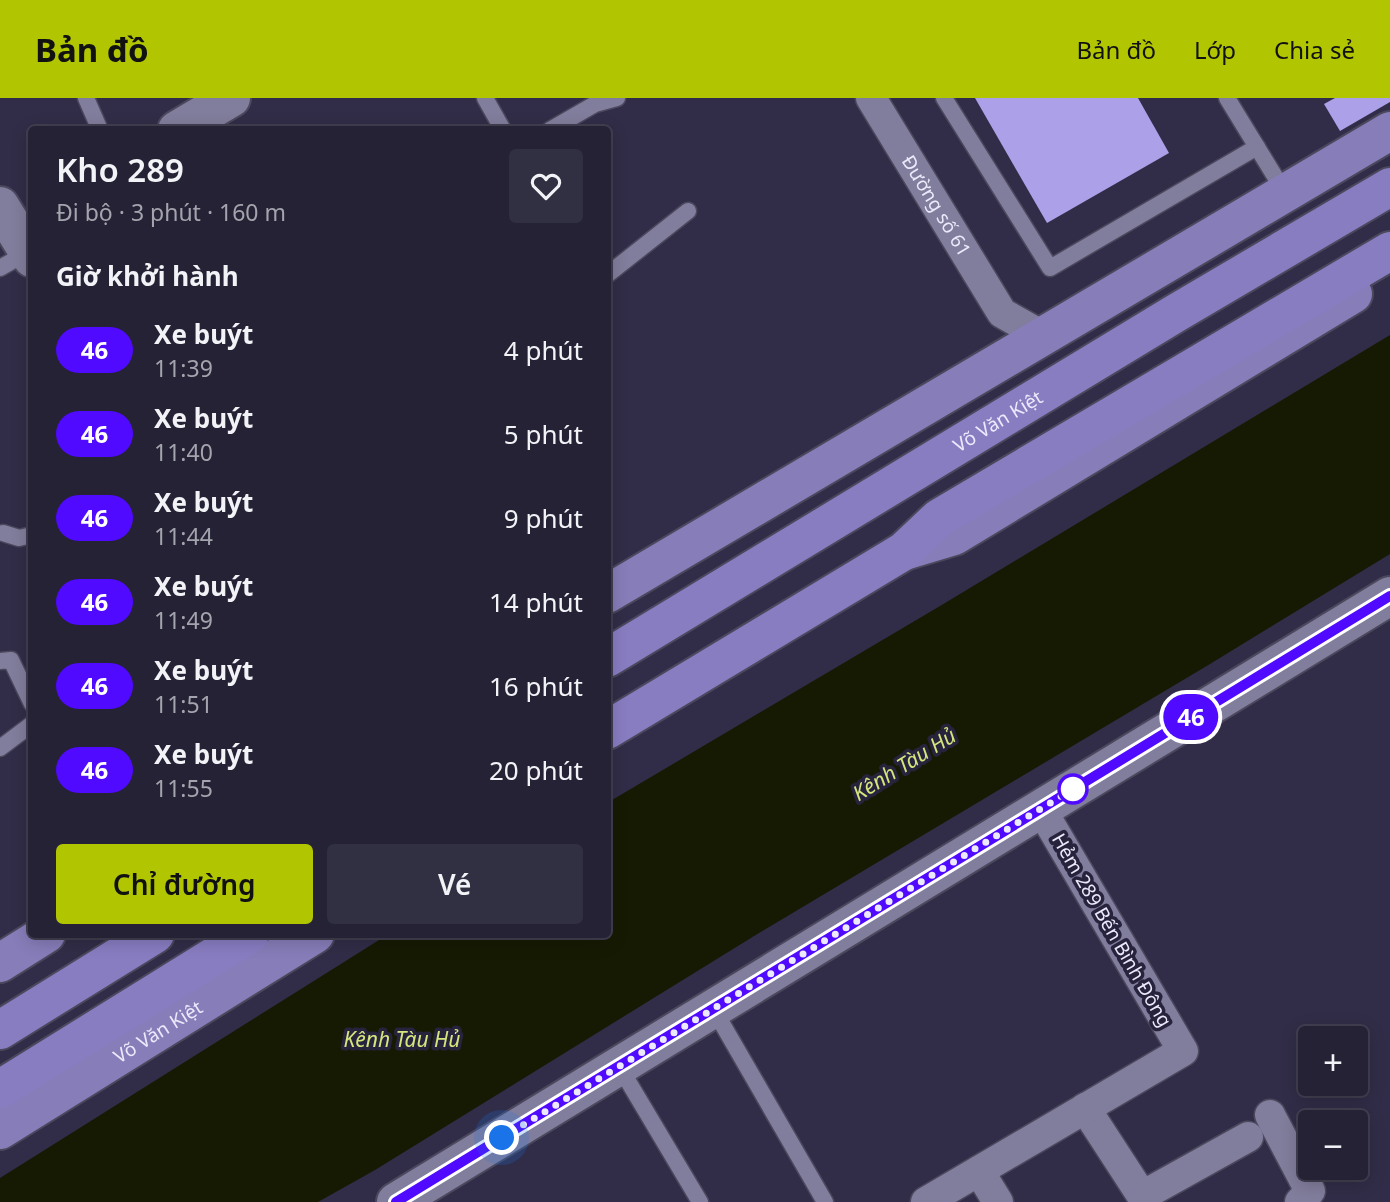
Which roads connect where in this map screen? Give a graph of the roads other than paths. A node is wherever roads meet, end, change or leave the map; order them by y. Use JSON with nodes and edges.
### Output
{"nodes":[{"id":1,"x":86,"y":98,"type":"edge"},
{"id":2,"x":231,"y":98,"type":"edge"},
{"id":3,"x":485,"y":98,"type":"edge"},
{"id":4,"x":617,"y":98,"type":"edge"},
{"id":5,"x":871,"y":98,"type":"edge"},
{"id":6,"x":944,"y":98,"type":"edge"},
{"id":7,"x":1227,"y":98,"type":"edge"},
{"id":8,"x":98,"y":126,"type":"edge"},
{"id":9,"x":184,"y":126,"type":"edge"},
{"id":10,"x":501,"y":126,"type":"edge"},
{"id":11,"x":558,"y":126,"type":"edge"},
{"id":12,"x":1390,"y":131,"type":"edge"},
{"id":13,"x":1257,"y":147,"type":"junction"},
{"id":14,"x":1390,"y":187,"type":"edge"},
{"id":15,"x":1285,"y":193,"type":"junction"},
{"id":16,"x":688,"y":211,"type":"dead end"},
{"id":17,"x":1390,"y":251,"type":"edge"},
{"id":18,"x":1390,"y":271,"type":"edge"},
{"id":19,"x":611,"y":272,"type":"edge"},
{"id":20,"x":1002,"y":313,"type":"junction"},
{"id":21,"x":1043,"y":336,"type":"junction"},
{"id":22,"x":1001,"y":362,"type":"junction"},
{"id":23,"x":3,"y":533,"type":"dead end"},
{"id":24,"x":28,"y":535,"type":"edge"},
{"id":25,"x":904,"y":551,"type":"junction"},
{"id":26,"x":611,"y":592,"type":"edge"},
{"id":27,"x":1390,"y":596,"type":"edge"},
{"id":28,"x":611,"y":656,"type":"edge"},
{"id":29,"x":0,"y":662,"type":"edge"},
{"id":30,"x":28,"y":696,"type":"edge"},
{"id":31,"x":28,"y":727,"type":"edge"},
{"id":32,"x":611,"y":728,"type":"edge"},
{"id":33,"x":0,"y":748,"type":"edge"},
{"id":34,"x":1041,"y":809,"type":"junction"},
{"id":35,"x":40,"y":938,"type":"edge"},
{"id":36,"x":149,"y":938,"type":"edge"},
{"id":37,"x":244,"y":938,"type":"edge"},
{"id":38,"x":309,"y":938,"type":"edge"},
{"id":39,"x":0,"y":963,"type":"edge"},
{"id":40,"x":713,"y":1009,"type":"junction"},
{"id":41,"x":0,"y":1030,"type":"edge"},
{"id":42,"x":619,"y":1066,"type":"junction"},
{"id":43,"x":0,"y":1089,"type":"edge"},
{"id":44,"x":1086,"y":1108,"type":"junction"},
{"id":45,"x":1270,"y":1115,"type":"dead end"},
{"id":46,"x":0,"y":1130,"type":"edge"},
{"id":47,"x":1248,"y":1137,"type":"dead end"},
{"id":48,"x":979,"y":1171,"type":"junction"},
{"id":49,"x":1144,"y":1199,"type":"edge"},
{"id":50,"x":405,"y":1200,"type":"edge"},
{"id":51,"x":700,"y":1202,"type":"edge"},
{"id":52,"x":825,"y":1202,"type":"edge"},
{"id":53,"x":926,"y":1202,"type":"edge"},
{"id":54,"x":998,"y":1202,"type":"edge"},
{"id":55,"x":1300,"y":1202,"type":"edge"}],
"edges":[{"from":1,"to":8,"type":"lane"},
{"from":2,"to":9,"type":"street"},
{"from":3,"to":10,"type":"lane"},
{"from":4,"to":11,"type":"lane"},
{"from":5,"to":20,"type":"street","name":"Đường số 61"},
{"from":6,"to":13,"type":"lane"},
{"from":7,"to":13,"type":"lane"},
{"from":12,"to":15,"type":"main road"},
{"from":13,"to":15,"type":"lane"},
{"from":14,"to":28,"type":"highway","name":"Võ Văn Kiệt"},
{"from":15,"to":21,"type":"main road"},
{"from":16,"to":19,"type":"lane"},
{"from":17,"to":25,"type":"highway"},
{"from":18,"to":25,"type":"main road"},
{"from":20,"to":21,"type":"street","name":"Đường số 61"},
{"from":20,"to":22,"type":"street"},
{"from":21,"to":22,"type":"main road"},
{"from":22,"to":26,"type":"main road"},
{"from":23,"to":24,"type":"lane"},
{"from":25,"to":32,"type":"highway"},
{"from":27,"to":34,"type":"street"},
{"from":29,"to":30,"type":"lane"},
{"from":31,"to":33,"type":"lane"},
{"from":34,"to":40,"type":"street"},
{"from":34,"to":44,"type":"street","name":"Hẻm 289 Bến Bình Đông"},
{"from":35,"to":39,"type":"main road"},
{"from":36,"to":41,"type":"highway"},
{"from":37,"to":43,"type":"highway","name":"Võ Văn Kiệt"},
{"from":38,"to":46,"type":"main road","name":"Võ Văn Kiệt"},
{"from":40,"to":42,"type":"street"},
{"from":40,"to":52,"type":"lane"},
{"from":42,"to":50,"type":"street"},
{"from":42,"to":51,"type":"lane"},
{"from":44,"to":48,"type":"street"},
{"from":44,"to":49,"type":"street"},
{"from":45,"to":55,"type":"street"},
{"from":47,"to":49,"type":"street"},
{"from":48,"to":53,"type":"street"},
{"from":48,"to":54,"type":"street"}]}
